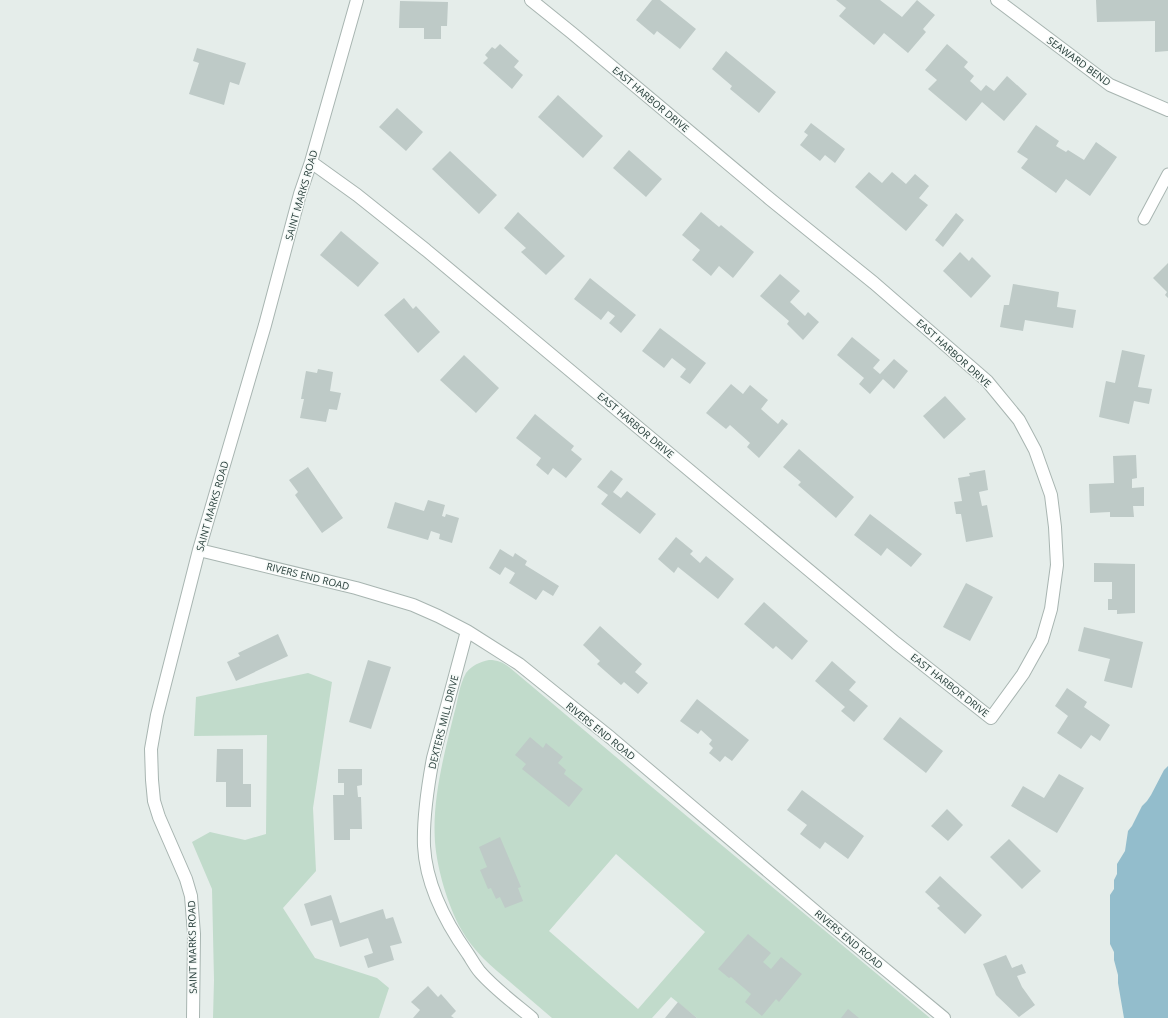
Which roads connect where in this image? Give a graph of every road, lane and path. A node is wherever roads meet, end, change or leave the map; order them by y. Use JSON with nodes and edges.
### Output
{"nodes":[{"id":1,"x":357,"y":0,"type":"edge"},
{"id":2,"x":531,"y":0,"type":"edge"},
{"id":3,"x":997,"y":0,"type":"edge"},
{"id":4,"x":1168,"y":110,"type":"edge"},
{"id":5,"x":311,"y":162,"type":"junction"},
{"id":6,"x":1168,"y":174,"type":"edge"},
{"id":7,"x":1144,"y":219,"type":"dead end"},
{"id":8,"x":199,"y":550,"type":"junction"},
{"id":9,"x":467,"y":631,"type":"junction"},
{"id":10,"x":193,"y":1018,"type":"edge"},
{"id":11,"x":532,"y":1018,"type":"edge"},
{"id":12,"x":944,"y":1018,"type":"edge"}],
"edges":[{"from":1,"to":5,"type":"street","name":"SAINT MARKS ROAD"},
{"from":2,"to":5,"type":"street","name":"EAST HARBOR DRIVE"},
{"from":3,"to":4,"type":"street","name":"SEAWARD BEND"},
{"from":5,"to":8,"type":"street","name":"SAINT MARKS ROAD"},
{"from":6,"to":7,"type":"lane"},
{"from":8,"to":9,"type":"street","name":"RIVERS END ROAD"},
{"from":8,"to":10,"type":"street","name":"SAINT MARKS ROAD"},
{"from":9,"to":11,"type":"street","name":"DEXTERS MILL DRIVE"},
{"from":9,"to":12,"type":"street","name":"RIVERS END ROAD"}]}
